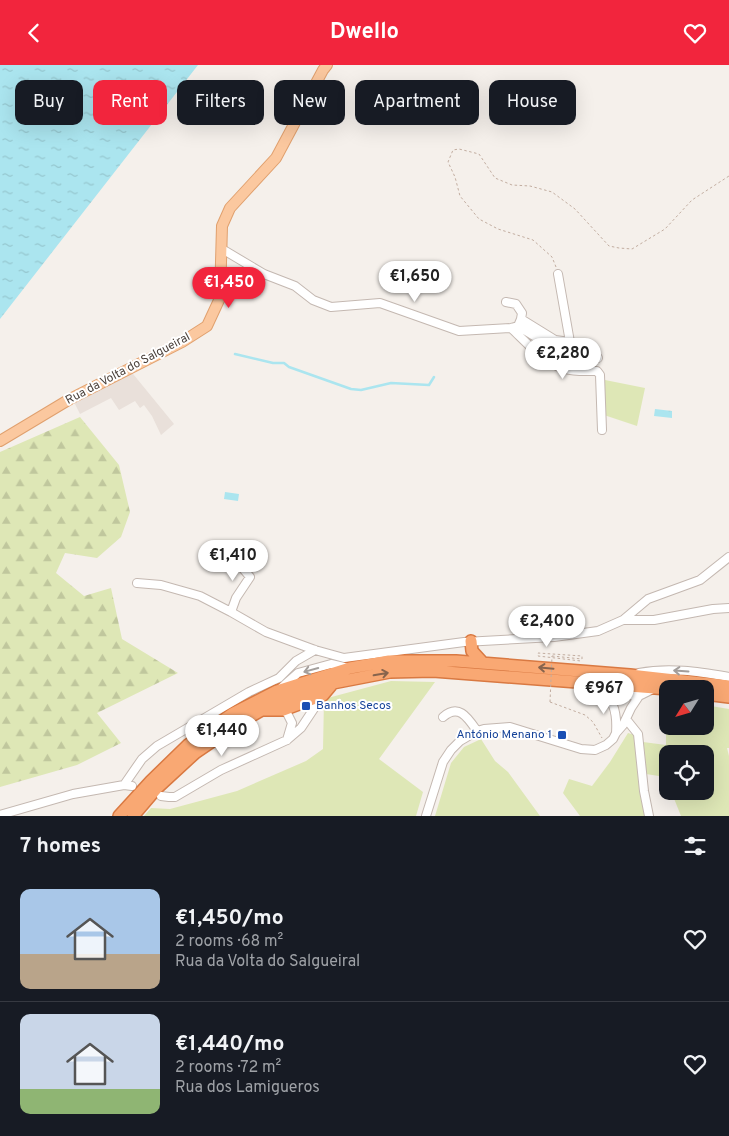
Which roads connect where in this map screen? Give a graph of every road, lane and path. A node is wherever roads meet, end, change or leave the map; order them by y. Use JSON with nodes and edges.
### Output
{"nodes":[{"id":1,"x":327,"y":65,"type":"edge"},
{"id":2,"x":729,"y":176,"type":"edge"},
{"id":3,"x":222,"y":249,"type":"junction"},
{"id":4,"x":558,"y":275,"type":"joint"},
{"id":5,"x":506,"y":302,"type":"dead end"},
{"id":6,"x":517,"y":324,"type":"junction"},
{"id":7,"x":598,"y":358,"type":"dead end"},
{"id":8,"x":602,"y":430,"type":"dead end"},
{"id":9,"x":0,"y":441,"type":"edge"},
{"id":10,"x":230,"y":553,"type":"dead end"},
{"id":11,"x":729,"y":557,"type":"edge"},
{"id":12,"x":137,"y":583,"type":"dead end"},
{"id":13,"x":729,"y":608,"type":"edge"},
{"id":14,"x":231,"y":612,"type":"junction"},
{"id":15,"x":623,"y":620,"type":"junction"},
{"id":16,"x":468,"y":642,"type":"junction"},
{"id":17,"x":315,"y":650,"type":"junction"},
{"id":18,"x":456,"y":661,"type":"junction"},
{"id":19,"x":581,"y":661,"type":"dead end"},
{"id":20,"x":483,"y":663,"type":"junction"},
{"id":21,"x":630,"y":675,"type":"junction"},
{"id":22,"x":729,"y":677,"type":"edge"},
{"id":23,"x":582,"y":682,"type":"junction"},
{"id":24,"x":333,"y":683,"type":"junction"},
{"id":25,"x":729,"y":686,"type":"edge"},
{"id":26,"x":655,"y":688,"type":"junction"},
{"id":27,"x":659,"y":688,"type":"edge"},
{"id":28,"x":604,"y":693,"type":"junction"},
{"id":29,"x":323,"y":695,"type":"junction"},
{"id":30,"x":714,"y":695,"type":"edge"},
{"id":31,"x":639,"y":696,"type":"junction"},
{"id":32,"x":729,"y":697,"type":"edge"},
{"id":33,"x":264,"y":709,"type":"junction"},
{"id":34,"x":283,"y":710,"type":"junction"},
{"id":35,"x":443,"y":717,"type":"dead end"},
{"id":36,"x":626,"y":719,"type":"junction"},
{"id":37,"x":477,"y":731,"type":"junction"},
{"id":38,"x":616,"y":733,"type":"junction"},
{"id":39,"x":287,"y":740,"type":"junction"},
{"id":40,"x":606,"y":745,"type":"junction"},
{"id":41,"x":161,"y":796,"type":"dead end"},
{"id":42,"x":0,"y":815,"type":"edge"},
{"id":43,"x":119,"y":816,"type":"edge"},
{"id":44,"x":133,"y":816,"type":"edge"},
{"id":45,"x":426,"y":816,"type":"edge"},
{"id":46,"x":649,"y":816,"type":"edge"}],
"edges":[{"from":1,"to":3,"type":"main road","name":"Rua da Volta do Salgueiral"},
{"from":2,"to":4,"type":"path"},
{"from":3,"to":6,"type":"street"},
{"from":3,"to":9,"type":"main road","name":"Rua da Volta do Salgueiral"},
{"from":4,"to":6,"type":"street"},
{"from":5,"to":6,"type":"street"},
{"from":6,"to":7,"type":"street"},
{"from":6,"to":8,"type":"street"},
{"from":10,"to":14,"type":"street"},
{"from":11,"to":15,"type":"street"},
{"from":12,"to":14,"type":"street"},
{"from":13,"to":15,"type":"street"},
{"from":14,"to":17,"type":"street"},
{"from":15,"to":16,"type":"street"},
{"from":16,"to":17,"type":"street"},
{"from":16,"to":18,"type":"highway"},
{"from":16,"to":20,"type":"highway"},
{"from":17,"to":42,"type":"street"},
{"from":18,"to":20,"type":"highway"},
{"from":18,"to":43,"type":"highway","one_way":true},
{"from":19,"to":40,"type":"path","bridge":true},
{"from":21,"to":20,"type":"highway","one_way":true},
{"from":22,"to":21,"type":"street","one_way":true},
{"from":21,"to":25,"type":"highway"},
{"from":24,"to":23,"type":"highway","one_way":true},
{"from":23,"to":26,"type":"highway"},
{"from":23,"to":28,"type":"street"},
{"from":24,"to":29,"type":"highway"},
{"from":24,"to":33,"type":"highway"},
{"from":26,"to":27,"type":"highway"},
{"from":26,"to":31,"type":"street"},
{"from":28,"to":31,"type":"street"},
{"from":28,"to":38,"type":"street"},
{"from":29,"to":34,"type":"highway"},
{"from":29,"to":39,"type":"street"},
{"from":30,"to":32,"type":"highway"},
{"from":31,"to":36,"type":"street"},
{"from":33,"to":34,"type":"highway"},
{"from":33,"to":44,"type":"highway"},
{"from":34,"to":39,"type":"street"},
{"from":35,"to":37,"type":"street"},
{"from":36,"to":38,"type":"street"},
{"from":36,"to":46,"type":"street"},
{"from":37,"to":40,"type":"street"},
{"from":37,"to":45,"type":"street"},
{"from":38,"to":40,"type":"street"},
{"from":39,"to":41,"type":"street"}]}
